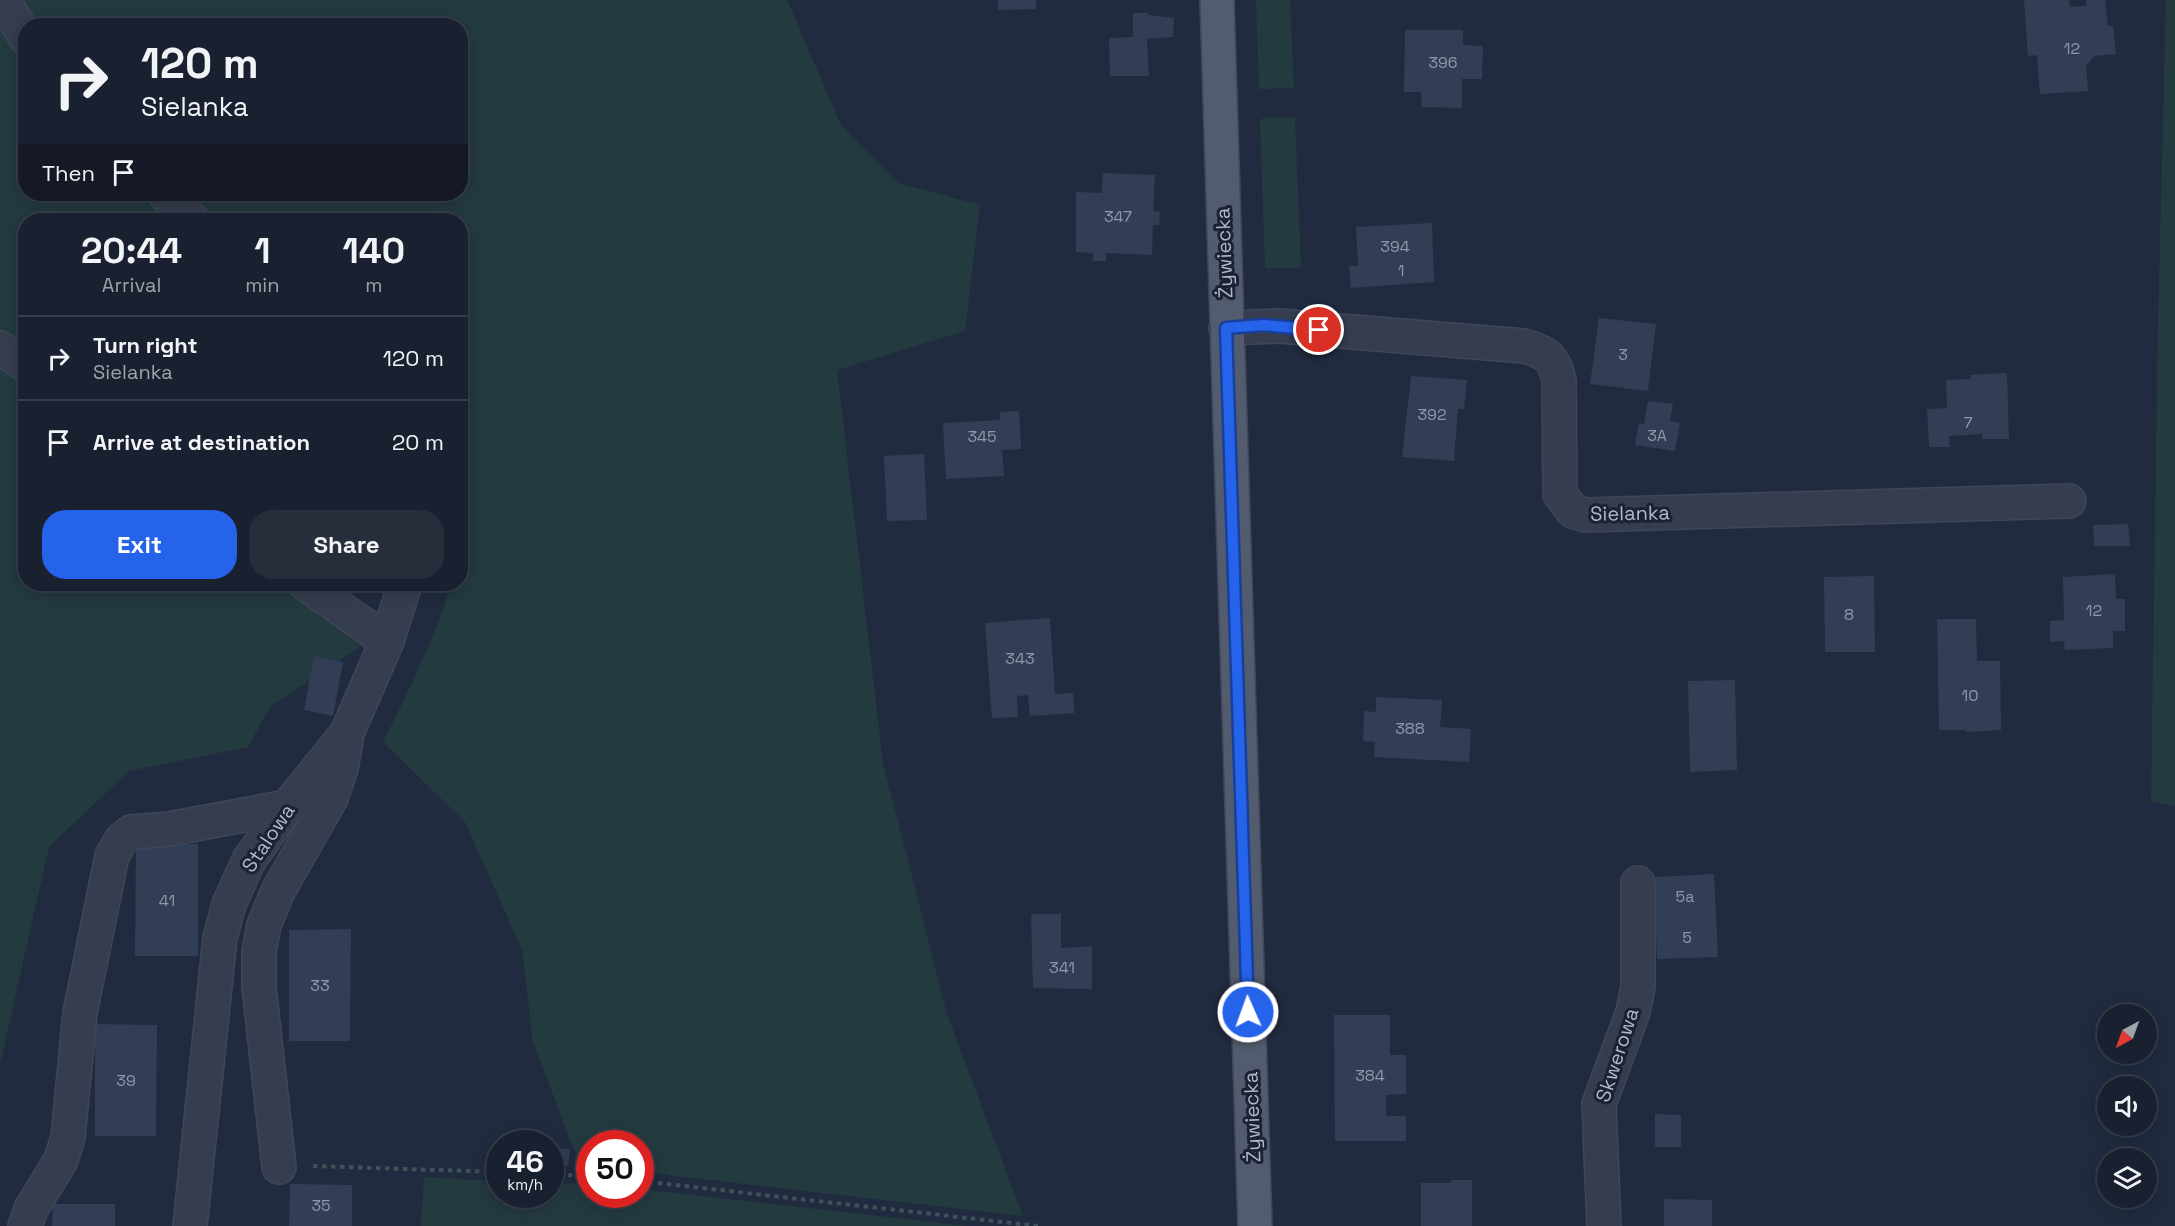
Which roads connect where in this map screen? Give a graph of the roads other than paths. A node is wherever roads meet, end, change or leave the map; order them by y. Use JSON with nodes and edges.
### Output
{"nodes":[{"id":1,"x":3,"y":0,"type":"edge"},
{"id":2,"x":1217,"y":0,"type":"edge"},
{"id":3,"x":18,"y":25,"type":"edge"},
{"id":4,"x":172,"y":201,"type":"edge"},
{"id":5,"x":185,"y":213,"type":"edge"},
{"id":6,"x":1226,"y":328,"type":"junction"},
{"id":7,"x":0,"y":348,"type":"edge"},
{"id":8,"x":18,"y":359,"type":"edge"},
{"id":9,"x":2069,"y":501,"type":"dead end"},
{"id":10,"x":316,"y":591,"type":"edge"},
{"id":11,"x":403,"y":591,"type":"edge"},
{"id":12,"x":387,"y":641,"type":"junction"},
{"id":13,"x":347,"y":733,"type":"junction"},
{"id":14,"x":287,"y":807,"type":"junction"},
{"id":15,"x":1638,"y":883,"type":"dead end"},
{"id":16,"x":279,"y":1167,"type":"dead end"},
{"id":17,"x":25,"y":1226,"type":"edge"},
{"id":18,"x":190,"y":1226,"type":"edge"},
{"id":19,"x":1256,"y":1226,"type":"edge"},
{"id":20,"x":1604,"y":1226,"type":"edge"}],
"edges":[{"from":1,"to":3,"type":"street"},
{"from":2,"to":6,"type":"main road","name":"Żywiecka"},
{"from":4,"to":5,"type":"street"},
{"from":6,"to":9,"type":"street","name":"Sielanka"},
{"from":6,"to":19,"type":"main road","name":"Żywiecka"},
{"from":7,"to":8,"type":"street"},
{"from":10,"to":12,"type":"street"},
{"from":11,"to":12,"type":"street","name":"Stalowa"},
{"from":12,"to":13,"type":"street","name":"Stalowa"},
{"from":13,"to":14,"type":"street","name":"Stalowa"},
{"from":13,"to":16,"type":"street"},
{"from":14,"to":17,"type":"street"},
{"from":14,"to":18,"type":"street","name":"Stalowa"},
{"from":15,"to":20,"type":"street","name":"Skwerowa"}]}
